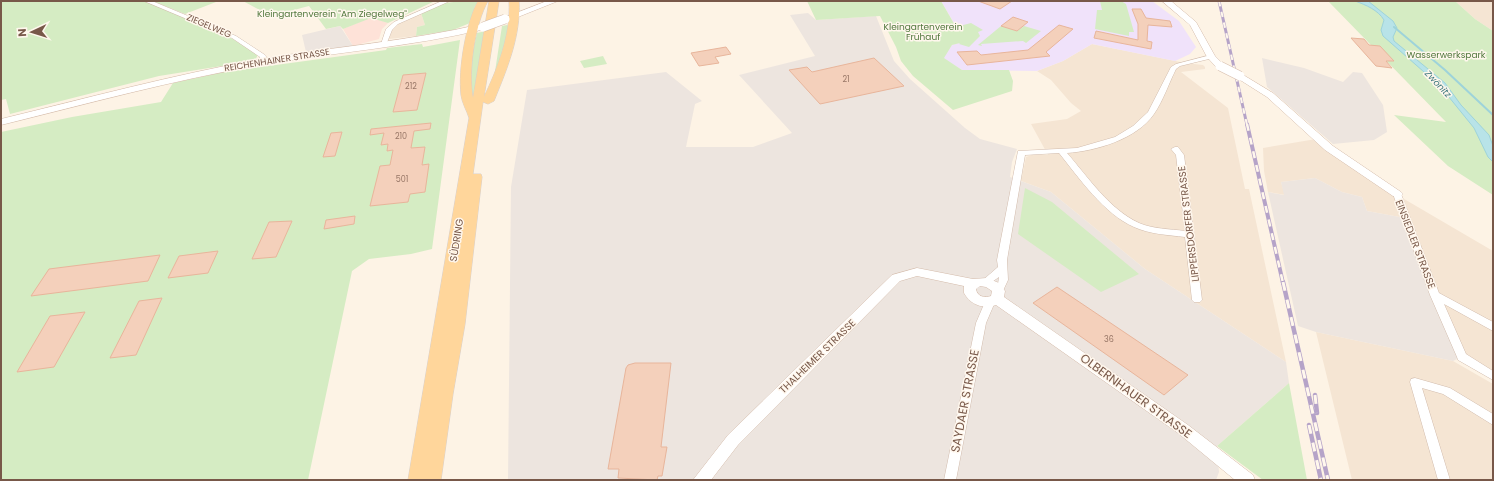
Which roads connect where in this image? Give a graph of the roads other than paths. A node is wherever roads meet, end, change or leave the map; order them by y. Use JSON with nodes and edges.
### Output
{"nodes":[{"id":1,"x":147,"y":1,"type":"edge"},
{"id":2,"x":447,"y":1,"type":"edge"},
{"id":3,"x":483,"y":1,"type":"edge"},
{"id":4,"x":494,"y":1,"type":"edge"},
{"id":5,"x":502,"y":1,"type":"edge"},
{"id":6,"x":514,"y":1,"type":"edge"},
{"id":7,"x":554,"y":1,"type":"edge"},
{"id":8,"x":1166,"y":1,"type":"edge"},
{"id":9,"x":509,"y":18,"type":"junction"},
{"id":10,"x":478,"y":28,"type":"junction"},
{"id":11,"x":384,"y":44,"type":"junction"},
{"id":12,"x":262,"y":62,"type":"junction"},
{"id":13,"x":1216,"y":62,"type":"junction"},
{"id":14,"x":488,"y":101,"type":"junction"},
{"id":15,"x":475,"y":118,"type":"junction"},
{"id":16,"x":1,"y":122,"type":"edge"},
{"id":17,"x":1175,"y":149,"type":"dead end"},
{"id":18,"x":1062,"y":152,"type":"junction"},
{"id":19,"x":1397,"y":194,"type":"joint"},
{"id":20,"x":1189,"y":235,"type":"junction"},
{"id":21,"x":1002,"y":269,"type":"junction"},
{"id":22,"x":976,"y":285,"type":"junction"},
{"id":23,"x":1435,"y":295,"type":"junction"},
{"id":24,"x":991,"y":299,"type":"junction"},
{"id":25,"x":1197,"y":300,"type":"dead end"},
{"id":26,"x":1493,"y":327,"type":"edge"},
{"id":27,"x":1493,"y":376,"type":"edge"},
{"id":28,"x":1493,"y":420,"type":"edge"},
{"id":29,"x":417,"y":480,"type":"edge"},
{"id":30,"x":432,"y":480,"type":"edge"},
{"id":31,"x":701,"y":480,"type":"edge"},
{"id":32,"x":950,"y":480,"type":"edge"},
{"id":33,"x":1247,"y":480,"type":"edge"},
{"id":34,"x":1444,"y":480,"type":"edge"}],
"edges":[{"from":1,"to":12,"type":"street","name":"ZIEGELWEG"},
{"from":2,"to":11,"type":"street"},
{"from":3,"to":10,"type":"main road"},
{"from":4,"to":15,"type":"main road","name":"SÜDRING"},
{"from":5,"to":14,"type":"main road","name":"SÜDRING"},
{"from":6,"to":9,"type":"main road"},
{"from":7,"to":9,"type":"main road","name":"REICHENHAINER STRASSE"},
{"from":8,"to":13,"type":"main road"},
{"from":9,"to":10,"type":"main road","name":"REICHENHAINER STRASSE","bridge":true},
{"from":9,"to":14,"type":"main road"},
{"from":10,"to":11,"type":"main road","name":"REICHENHAINER STRASSE"},
{"from":10,"to":15,"type":"main road"},
{"from":11,"to":12,"type":"main road","name":"REICHENHAINER STRASSE"},
{"from":12,"to":16,"type":"main road","name":"REICHENHAINER STRASSE"},
{"from":13,"to":18,"type":"street"},
{"from":13,"to":19,"type":"main road","bridge":true},
{"from":14,"to":30,"type":"main road","name":"SÜDRING"},
{"from":15,"to":29,"type":"main road","name":"SÜDRING"},
{"from":17,"to":20,"type":"street","name":"LIPPERSDORFER STRASSE"},
{"from":18,"to":20,"type":"street"},
{"from":18,"to":21,"type":"street","name":"SAYDAER STRASSE"},
{"from":19,"to":23,"type":"street","name":"EINSIEDLER STRASSE"},
{"from":20,"to":25,"type":"street","name":"LIPPERSDORFER STRASSE"},
{"from":21,"to":22,"type":"street"},
{"from":21,"to":24,"type":"street","name":"SAYDAER STRASSE"},
{"from":22,"to":24,"type":"main road"},
{"from":22,"to":24,"type":"main road","name":"THALHEIMER STRASSE"},
{"from":22,"to":31,"type":"main road","name":"THALHEIMER STRASSE"},
{"from":23,"to":26,"type":"street","name":"EINSIEDLER STRASSE"},
{"from":23,"to":27,"type":"street","name":"EINSIEDLER STRASSE"},
{"from":24,"to":32,"type":"street","name":"SAYDAER STRASSE"},
{"from":24,"to":33,"type":"main road","name":"OLBERNHAUER STRASSE"},
{"from":28,"to":34,"type":"street"}]}
